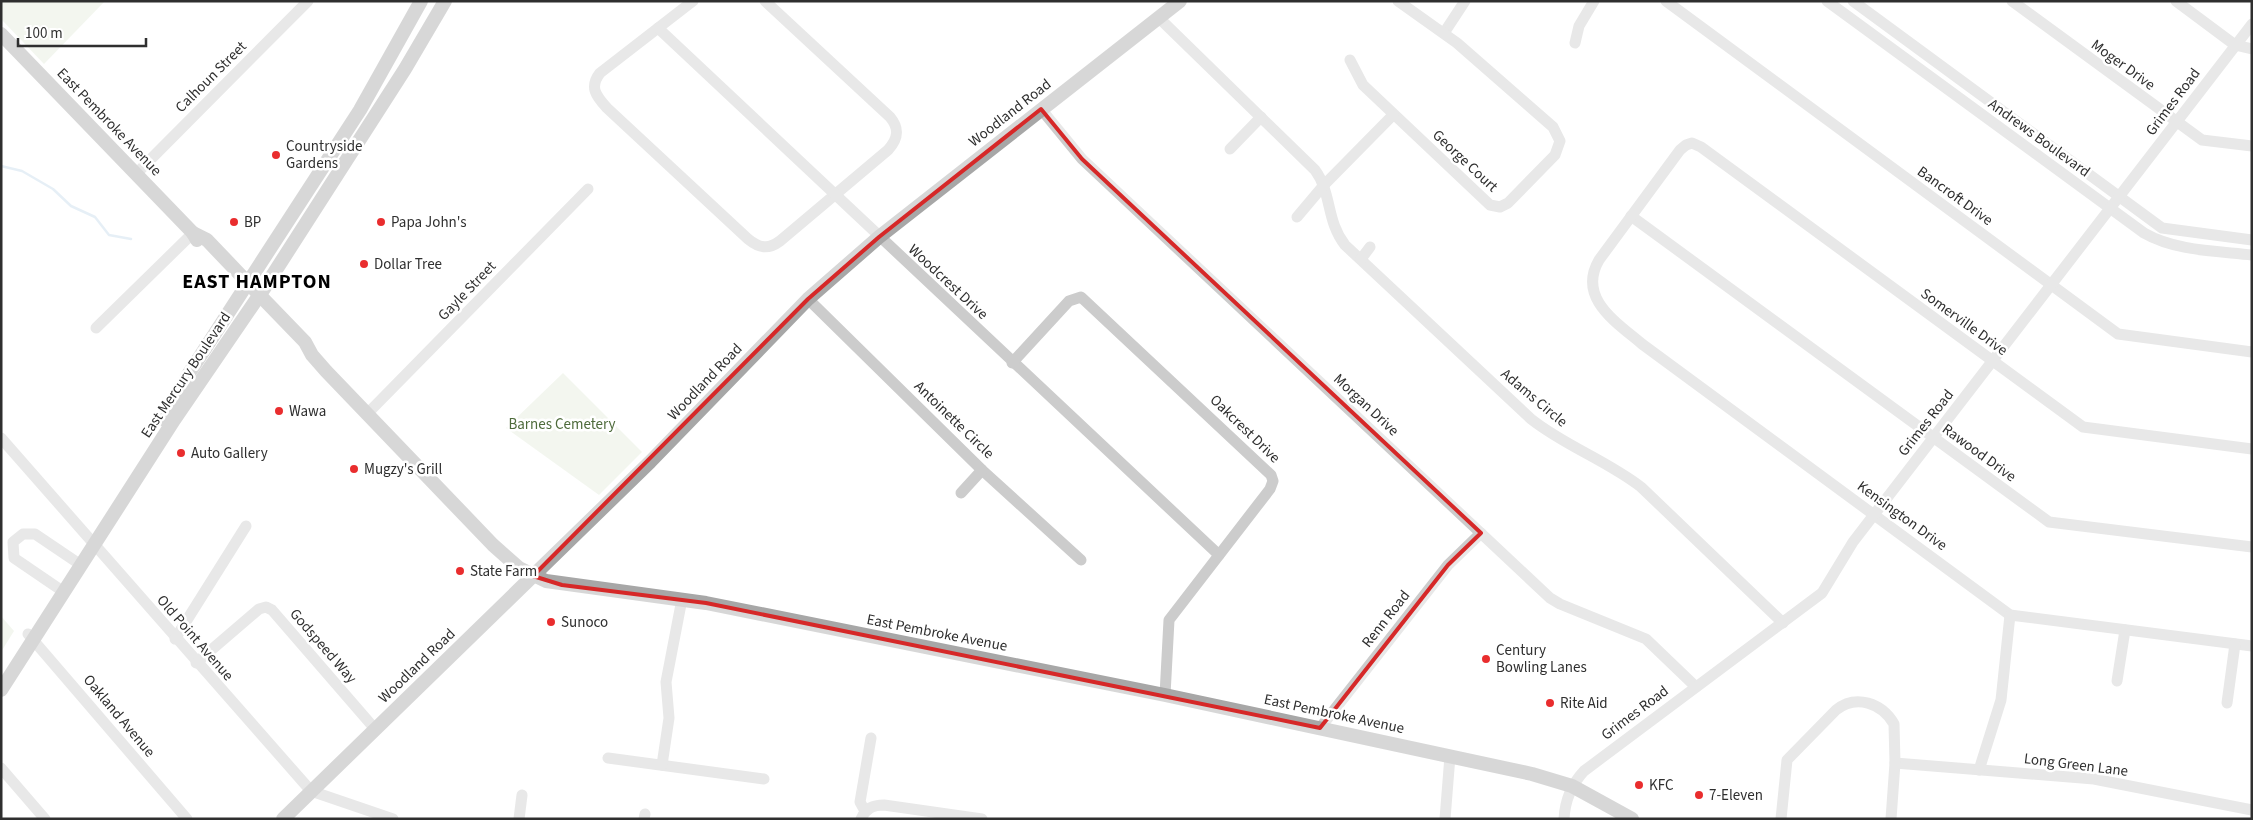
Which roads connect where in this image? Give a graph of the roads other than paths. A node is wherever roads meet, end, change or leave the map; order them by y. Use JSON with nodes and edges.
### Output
{"nodes":[{"id":1,"x":308,"y":1,"type":"edge"},
{"id":2,"x":421,"y":1,"type":"edge"},
{"id":3,"x":445,"y":1,"type":"edge"},
{"id":4,"x":693,"y":1,"type":"edge"},
{"id":5,"x":765,"y":1,"type":"edge"},
{"id":6,"x":1180,"y":1,"type":"edge"},
{"id":7,"x":1398,"y":1,"type":"edge"},
{"id":8,"x":1465,"y":1,"type":"edge"},
{"id":9,"x":1594,"y":1,"type":"edge"},
{"id":10,"x":1666,"y":1,"type":"edge"},
{"id":11,"x":1827,"y":1,"type":"edge"},
{"id":12,"x":1853,"y":1,"type":"edge"},
{"id":13,"x":2012,"y":1,"type":"edge"},
{"id":14,"x":2176,"y":1,"type":"edge"},
{"id":15,"x":1158,"y":18,"type":"junction"},
{"id":16,"x":2252,"y":24,"type":"edge"},
{"id":17,"x":658,"y":28,"type":"junction"},
{"id":18,"x":1444,"y":32,"type":"junction"},
{"id":19,"x":1,"y":34,"type":"edge"},
{"id":20,"x":1575,"y":43,"type":"dead end"},
{"id":21,"x":2235,"y":45,"type":"junction"},
{"id":22,"x":2252,"y":49,"type":"edge"},
{"id":23,"x":1350,"y":60,"type":"dead end"},
{"id":24,"x":1041,"y":109,"type":"junction"},
{"id":25,"x":1393,"y":115,"type":"junction"},
{"id":26,"x":1261,"y":117,"type":"junction"},
{"id":27,"x":2177,"y":123,"type":"junction"},
{"id":28,"x":2252,"y":146,"type":"edge"},
{"id":29,"x":1230,"y":149,"type":"dead end"},
{"id":30,"x":136,"y":174,"type":"junction"},
{"id":31,"x":1324,"y":185,"type":"junction"},
{"id":32,"x":588,"y":189,"type":"dead end"},
{"id":33,"x":836,"y":194,"type":"junction"},
{"id":34,"x":2119,"y":197,"type":"junction"},
{"id":35,"x":2110,"y":208,"type":"junction"},
{"id":36,"x":1631,"y":216,"type":"junction"},
{"id":37,"x":1297,"y":217,"type":"dead end"},
{"id":38,"x":193,"y":233,"type":"junction"},
{"id":39,"x":879,"y":237,"type":"junction"},
{"id":40,"x":2252,"y":240,"type":"edge"},
{"id":41,"x":1370,"y":247,"type":"dead end"},
{"id":42,"x":2252,"y":255,"type":"edge"},
{"id":43,"x":1362,"y":259,"type":"junction"},
{"id":44,"x":246,"y":286,"type":"junction"},
{"id":45,"x":2052,"y":286,"type":"junction"},
{"id":46,"x":257,"y":298,"type":"junction"},
{"id":47,"x":808,"y":299,"type":"junction"},
{"id":48,"x":96,"y":328,"type":"dead end"},
{"id":49,"x":2252,"y":352,"type":"edge"},
{"id":50,"x":1992,"y":362,"type":"junction"},
{"id":51,"x":1012,"y":363,"type":"junction"},
{"id":52,"x":367,"y":414,"type":"junction"},
{"id":53,"x":1,"y":438,"type":"edge"},
{"id":54,"x":1933,"y":438,"type":"junction"},
{"id":55,"x":2252,"y":449,"type":"edge"},
{"id":56,"x":982,"y":470,"type":"junction"},
{"id":57,"x":961,"y":493,"type":"dead end"},
{"id":58,"x":1874,"y":515,"type":"junction"},
{"id":59,"x":246,"y":526,"type":"dead end"},
{"id":60,"x":1481,"y":533,"type":"junction"},
{"id":61,"x":92,"y":542,"type":"junction"},
{"id":62,"x":2252,"y":548,"type":"edge"},
{"id":63,"x":1219,"y":555,"type":"junction"},
{"id":64,"x":1081,"y":560,"type":"dead end"},
{"id":65,"x":75,"y":561,"type":"junction"},
{"id":66,"x":533,"y":576,"type":"junction"},
{"id":67,"x":58,"y":588,"type":"junction"},
{"id":68,"x":682,"y":598,"type":"junction"},
{"id":69,"x":2010,"y":615,"type":"junction"},
{"id":70,"x":1783,"y":623,"type":"junction"},
{"id":71,"x":2125,"y":630,"type":"junction"},
{"id":72,"x":31,"y":637,"type":"junction"},
{"id":73,"x":175,"y":639,"type":"junction"},
{"id":74,"x":2235,"y":644,"type":"junction"},
{"id":75,"x":2252,"y":646,"type":"edge"},
{"id":76,"x":196,"y":663,"type":"junction"},
{"id":77,"x":1,"y":676,"type":"edge"},
{"id":78,"x":2117,"y":681,"type":"dead end"},
{"id":79,"x":1696,"y":687,"type":"junction"},
{"id":80,"x":1,"y":690,"type":"edge"},
{"id":81,"x":1165,"y":695,"type":"junction"},
{"id":82,"x":2227,"y":703,"type":"dead end"},
{"id":83,"x":1320,"y":728,"type":"junction"},
{"id":84,"x":375,"y":729,"type":"junction"},
{"id":85,"x":871,"y":738,"type":"dead end"},
{"id":86,"x":1450,"y":756,"type":"junction"},
{"id":87,"x":608,"y":758,"type":"dead end"},
{"id":88,"x":1894,"y":763,"type":"junction"},
{"id":89,"x":662,"y":765,"type":"junction"},
{"id":90,"x":1,"y":768,"type":"edge"},
{"id":91,"x":1979,"y":770,"type":"junction"},
{"id":92,"x":764,"y":779,"type":"dead end"},
{"id":93,"x":1572,"y":786,"type":"junction"},
{"id":94,"x":311,"y":791,"type":"junction"},
{"id":95,"x":522,"y":795,"type":"dead end"},
{"id":96,"x":2252,"y":810,"type":"edge"},
{"id":97,"x":863,"y":815,"type":"edge"},
{"id":98,"x":43,"y":818,"type":"edge"},
{"id":99,"x":186,"y":819,"type":"edge"},
{"id":100,"x":282,"y":819,"type":"edge"},
{"id":101,"x":393,"y":819,"type":"edge"},
{"id":102,"x":519,"y":819,"type":"edge"},
{"id":103,"x":982,"y":819,"type":"edge"},
{"id":104,"x":1445,"y":819,"type":"edge"},
{"id":105,"x":1564,"y":819,"type":"edge"},
{"id":106,"x":1632,"y":819,"type":"edge"},
{"id":107,"x":1781,"y":819,"type":"edge"},
{"id":108,"x":1891,"y":819,"type":"edge"}],
"edges":[{"from":1,"to":30,"type":"street","name":"Calhoun Street"},
{"from":2,"to":44,"type":"main road","name":"East Mercury Boulevard"},
{"from":3,"to":46,"type":"main road","name":"East Mercury Boulevard"},
{"from":4,"to":17,"type":"street"},
{"from":5,"to":33,"type":"street"},
{"from":6,"to":15,"type":"main road","name":"Woodland Road"},
{"from":7,"to":18,"type":"street","name":"George Court"},
{"from":8,"to":18,"type":"street"},
{"from":9,"to":20,"type":"street"},
{"from":10,"to":45,"type":"street","name":"Bancroft Drive"},
{"from":11,"to":35,"type":"street","name":"Andrews Boulevard"},
{"from":12,"to":34,"type":"street","name":"Andrews Boulevard"},
{"from":13,"to":27,"type":"street","name":"Moger Drive"},
{"from":14,"to":21,"type":"street"},
{"from":15,"to":24,"type":"main road","name":"Woodland Road"},
{"from":15,"to":26,"type":"street","name":"Adams Circle"},
{"from":16,"to":21,"type":"street","name":"Grimes Road"},
{"from":17,"to":33,"type":"street","name":"Woodcrest Drive"},
{"from":17,"to":33,"type":"street"},
{"from":18,"to":25,"type":"street","name":"George Court"},
{"from":19,"to":30,"type":"main road","name":"East Pembroke Avenue"},
{"from":21,"to":22,"type":"street"},
{"from":21,"to":27,"type":"street","name":"Grimes Road"},
{"from":23,"to":25,"type":"street","name":"George Court"},
{"from":24,"to":39,"type":"main road","name":"Woodland Road"},
{"from":24,"to":60,"type":"street","name":"Morgan Drive"},
{"from":25,"to":31,"type":"street"},
{"from":26,"to":29,"type":"street"},
{"from":26,"to":31,"type":"street","name":"Adams Circle"},
{"from":27,"to":28,"type":"street","name":"Moger Drive"},
{"from":27,"to":34,"type":"street","name":"Grimes Road"},
{"from":30,"to":38,"type":"main road","name":"East Pembroke Avenue"},
{"from":31,"to":37,"type":"street"},
{"from":31,"to":43,"type":"street","name":"Adams Circle"},
{"from":32,"to":52,"type":"street","name":"Gayle Street"},
{"from":33,"to":39,"type":"street","name":"Woodcrest Drive"},
{"from":34,"to":35,"type":"street","name":"Grimes Road"},
{"from":34,"to":40,"type":"street","name":"Andrews Boulevard"},
{"from":35,"to":42,"type":"street","name":"Andrews Boulevard"},
{"from":35,"to":45,"type":"street","name":"Grimes Road"},
{"from":36,"to":50,"type":"street","name":"Somerville Drive"},
{"from":36,"to":54,"type":"street","name":"Rawood Drive"},
{"from":36,"to":58,"type":"street","name":"Kensington Drive"},
{"from":38,"to":44,"type":"main road","name":"East Pembroke Avenue"},
{"from":38,"to":48,"type":"street"},
{"from":39,"to":47,"type":"main road","name":"Woodland Road"},
{"from":39,"to":51,"type":"street","name":"Woodcrest Drive"},
{"from":41,"to":43,"type":"street"},
{"from":43,"to":70,"type":"street","name":"Adams Circle"},
{"from":44,"to":46,"type":"main road","name":"East Pembroke Avenue"},
{"from":44,"to":61,"type":"main road","name":"East Mercury Boulevard"},
{"from":45,"to":49,"type":"street","name":"Bancroft Drive"},
{"from":45,"to":50,"type":"street","name":"Grimes Road"},
{"from":46,"to":52,"type":"main road","name":"East Pembroke Avenue"},
{"from":46,"to":61,"type":"main road","name":"East Mercury Boulevard"},
{"from":47,"to":56,"type":"street","name":"Antoinette Circle"},
{"from":47,"to":66,"type":"main road","name":"Woodland Road"},
{"from":50,"to":54,"type":"street","name":"Grimes Road"},
{"from":50,"to":55,"type":"street","name":"Somerville Drive"},
{"from":51,"to":63,"type":"street","name":"Woodcrest Drive"},
{"from":51,"to":63,"type":"street","name":"Oakcrest Drive"},
{"from":52,"to":66,"type":"main road","name":"East Pembroke Avenue"},
{"from":53,"to":61,"type":"street","name":"Old Point Avenue"},
{"from":54,"to":58,"type":"street","name":"Grimes Road"},
{"from":54,"to":62,"type":"street","name":"Rawood Drive"},
{"from":56,"to":57,"type":"street"},
{"from":56,"to":64,"type":"street","name":"Antoinette Circle"},
{"from":58,"to":69,"type":"street","name":"Kensington Drive"},
{"from":58,"to":70,"type":"street","name":"Grimes Road"},
{"from":59,"to":73,"type":"street"},
{"from":60,"to":79,"type":"street","name":"Morgan Drive"},
{"from":60,"to":83,"type":"street","name":"Renn Road"},
{"from":61,"to":65,"type":"main road","name":"East Mercury Boulevard"},
{"from":61,"to":72,"type":"main road","name":"East Mercury Boulevard"},
{"from":61,"to":73,"type":"street","name":"Old Point Avenue"},
{"from":63,"to":81,"type":"street","name":"Oakcrest Drive"},
{"from":65,"to":67,"type":"main road","name":"East Mercury Boulevard"},
{"from":65,"to":67,"type":"street"},
{"from":66,"to":68,"type":"main road","name":"East Pembroke Avenue"},
{"from":66,"to":84,"type":"main road","name":"Woodland Road"},
{"from":67,"to":72,"type":"main road","name":"East Mercury Boulevard"},
{"from":68,"to":81,"type":"main road","name":"East Pembroke Avenue"},
{"from":68,"to":89,"type":"street"},
{"from":69,"to":71,"type":"street","name":"Kensington Drive"},
{"from":69,"to":91,"type":"street"},
{"from":70,"to":79,"type":"street","name":"Grimes Road"},
{"from":71,"to":74,"type":"street","name":"Kensington Drive"},
{"from":71,"to":78,"type":"street"},
{"from":72,"to":77,"type":"main road","name":"East Mercury Boulevard"},
{"from":72,"to":80,"type":"main road","name":"East Mercury Boulevard"},
{"from":72,"to":99,"type":"street","name":"Oakland Avenue"},
{"from":73,"to":76,"type":"street","name":"Old Point Avenue"},
{"from":74,"to":75,"type":"street","name":"Kensington Drive"},
{"from":74,"to":82,"type":"street"},
{"from":76,"to":84,"type":"street","name":"Godspeed Way"},
{"from":76,"to":94,"type":"street","name":"Old Point Avenue"},
{"from":79,"to":93,"type":"street","name":"Grimes Road"},
{"from":81,"to":83,"type":"main road","name":"East Pembroke Avenue"},
{"from":83,"to":86,"type":"main road","name":"East Pembroke Avenue"},
{"from":84,"to":94,"type":"main road","name":"Woodland Road"},
{"from":85,"to":97,"type":"street"},
{"from":86,"to":93,"type":"main road","name":"East Pembroke Avenue"},
{"from":86,"to":104,"type":"street"},
{"from":87,"to":89,"type":"street"},
{"from":88,"to":91,"type":"street","name":"Long Green Lane"},
{"from":88,"to":107,"type":"street"},
{"from":88,"to":108,"type":"street"},
{"from":89,"to":92,"type":"street"},
{"from":90,"to":98,"type":"street"},
{"from":91,"to":96,"type":"street","name":"Long Green Lane"},
{"from":93,"to":105,"type":"street"},
{"from":93,"to":106,"type":"main road","name":"East Pembroke Avenue"},
{"from":94,"to":100,"type":"main road","name":"Woodland Road"},
{"from":94,"to":101,"type":"street","name":"Old Point Avenue"},
{"from":95,"to":102,"type":"street"},
{"from":97,"to":103,"type":"street"}]}
